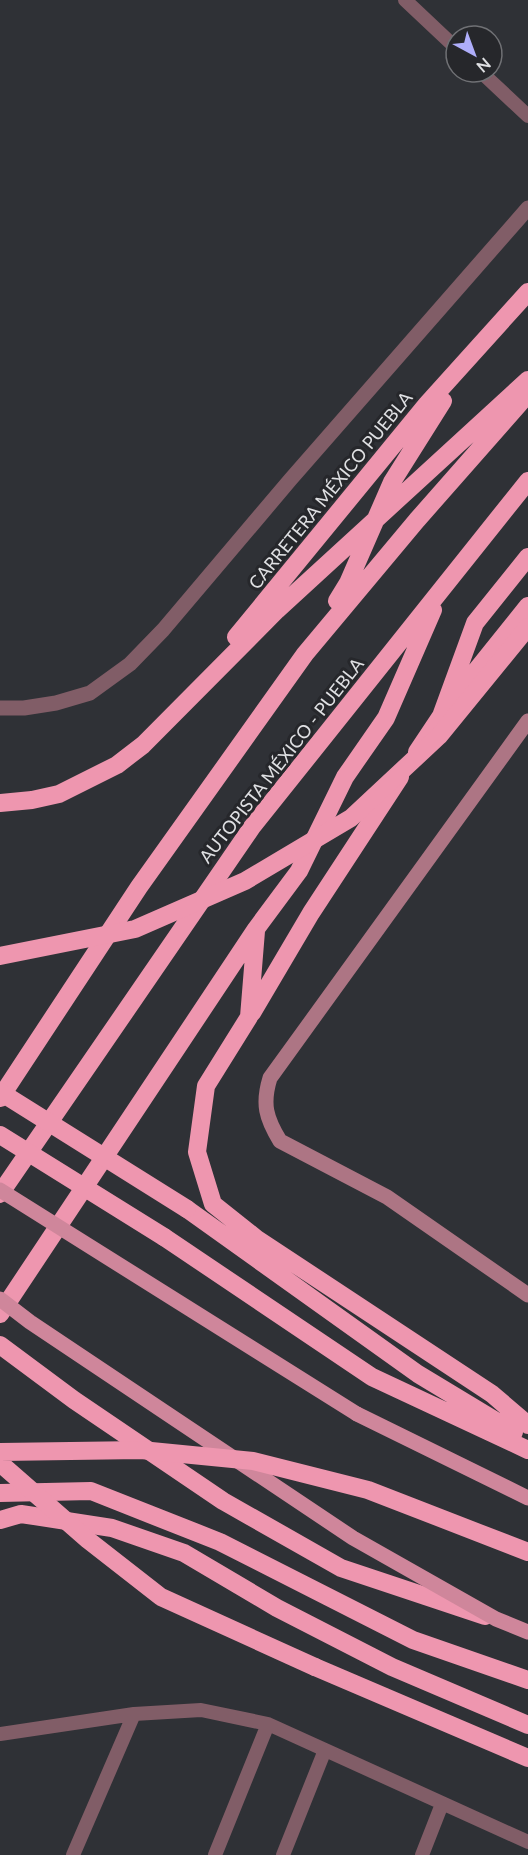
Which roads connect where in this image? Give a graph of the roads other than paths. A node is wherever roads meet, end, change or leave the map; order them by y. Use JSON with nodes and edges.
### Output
{"nodes":[{"id":1,"x":405,"y":0,"type":"edge"},
{"id":2,"x":444,"y":37,"type":"edge"},
{"id":3,"x":494,"y":84,"type":"edge"},
{"id":4,"x":528,"y":117,"type":"edge"},
{"id":5,"x":528,"y":207,"type":"edge"},
{"id":6,"x":528,"y":292,"type":"edge"},
{"id":7,"x":499,"y":324,"type":"junction"},
{"id":8,"x":528,"y":380,"type":"edge"},
{"id":9,"x":528,"y":394,"type":"edge"},
{"id":10,"x":528,"y":481,"type":"edge"},
{"id":11,"x":372,"y":523,"type":"junction"},
{"id":12,"x":528,"y":557,"type":"edge"},
{"id":13,"x":444,"y":587,"type":"junction"},
{"id":14,"x":528,"y":606,"type":"edge"},
{"id":15,"x":528,"y":627,"type":"edge"},
{"id":16,"x":305,"y":654,"type":"junction"},
{"id":17,"x":0,"y":708,"type":"edge"},
{"id":18,"x":441,"y":716,"type":"junction"},
{"id":19,"x":169,"y":720,"type":"junction"},
{"id":20,"x":528,"y":722,"type":"edge"},
{"id":21,"x":0,"y":803,"type":"edge"},
{"id":22,"x":256,"y":929,"type":"junction"},
{"id":23,"x":0,"y":956,"type":"edge"},
{"id":24,"x":249,"y":1017,"type":"junction"},
{"id":25,"x":0,"y":1092,"type":"edge"},
{"id":26,"x":0,"y":1098,"type":"edge"},
{"id":27,"x":0,"y":1135,"type":"edge"},
{"id":28,"x":0,"y":1192,"type":"edge"},
{"id":29,"x":528,"y":1295,"type":"edge"},
{"id":30,"x":0,"y":1299,"type":"edge"},
{"id":31,"x":0,"y":1314,"type":"edge"},
{"id":32,"x":0,"y":1345,"type":"edge"},
{"id":33,"x":528,"y":1425,"type":"edge"},
{"id":34,"x":528,"y":1441,"type":"edge"},
{"id":35,"x":528,"y":1450,"type":"edge"},
{"id":36,"x":0,"y":1452,"type":"edge"},
{"id":37,"x":0,"y":1463,"type":"edge"},
{"id":38,"x":0,"y":1494,"type":"edge"},
{"id":39,"x":528,"y":1497,"type":"edge"},
{"id":40,"x":0,"y":1520,"type":"edge"},
{"id":41,"x":528,"y":1552,"type":"edge"},
{"id":42,"x":496,"y":1619,"type":"junction"},
{"id":43,"x":528,"y":1632,"type":"edge"},
{"id":44,"x":528,"y":1680,"type":"edge"},
{"id":45,"x":134,"y":1714,"type":"junction"},
{"id":46,"x":268,"y":1724,"type":"junction"},
{"id":47,"x":528,"y":1725,"type":"edge"},
{"id":48,"x":0,"y":1734,"type":"edge"},
{"id":49,"x":325,"y":1750,"type":"junction"},
{"id":50,"x":528,"y":1758,"type":"edge"},
{"id":51,"x":442,"y":1804,"type":"junction"},
{"id":52,"x":528,"y":1842,"type":"edge"},
{"id":53,"x":73,"y":1855,"type":"edge"},
{"id":54,"x":215,"y":1855,"type":"edge"},
{"id":55,"x":283,"y":1855,"type":"edge"},
{"id":56,"x":422,"y":1855,"type":"edge"}],
"edges":[{"from":1,"to":2,"type":"lane"},
{"from":3,"to":4,"type":"lane"},
{"from":5,"to":17,"type":"street"},
{"from":6,"to":7,"type":"highway","name":"CARRETERA MÉXICO PUEBLA"},
{"from":7,"to":11,"type":"highway"},
{"from":7,"to":19,"type":"highway","name":"CARRETERA MÉXICO PUEBLA"},
{"from":8,"to":11,"type":"highway"},
{"from":9,"to":16,"type":"highway","name":"AUTOPISTA MÉXICO - PUEBLA"},
{"from":10,"to":13,"type":"highway","name":"AUTOPISTA MÉXICO - PUEBLA"},
{"from":11,"to":16,"type":"highway"},
{"from":11,"to":19,"type":"highway"},
{"from":12,"to":18,"type":"highway"},
{"from":13,"to":22,"type":"highway"},
{"from":13,"to":28,"type":"highway","name":"AUTOPISTA MÉXICO - PUEBLA"},
{"from":14,"to":18,"type":"highway"},
{"from":15,"to":23,"type":"highway","bridge":true},
{"from":16,"to":26,"type":"highway","name":"AUTOPISTA MÉXICO - PUEBLA"},
{"from":18,"to":24,"type":"highway"},
{"from":19,"to":21,"type":"highway"},
{"from":20,"to":29,"type":"main road"},
{"from":22,"to":24,"type":"highway"},
{"from":22,"to":31,"type":"highway"},
{"from":24,"to":33,"type":"highway"},
{"from":25,"to":34,"type":"highway","bridge":true},
{"from":27,"to":35,"type":"highway","bridge":true},
{"from":28,"to":39,"type":"main road","bridge":true},
{"from":30,"to":42,"type":"main road","bridge":true},
{"from":32,"to":42,"type":"highway","bridge":true},
{"from":36,"to":41,"type":"highway","bridge":true},
{"from":37,"to":50,"type":"highway","bridge":true},
{"from":38,"to":44,"type":"highway"},
{"from":40,"to":47,"type":"highway"},
{"from":42,"to":43,"type":"main road","bridge":true},
{"from":45,"to":46,"type":"lane"},
{"from":45,"to":48,"type":"lane"},
{"from":45,"to":53,"type":"lane"},
{"from":46,"to":49,"type":"lane"},
{"from":46,"to":54,"type":"lane"},
{"from":49,"to":51,"type":"lane"},
{"from":49,"to":55,"type":"lane"},
{"from":51,"to":52,"type":"lane"},
{"from":51,"to":56,"type":"lane"}]}
